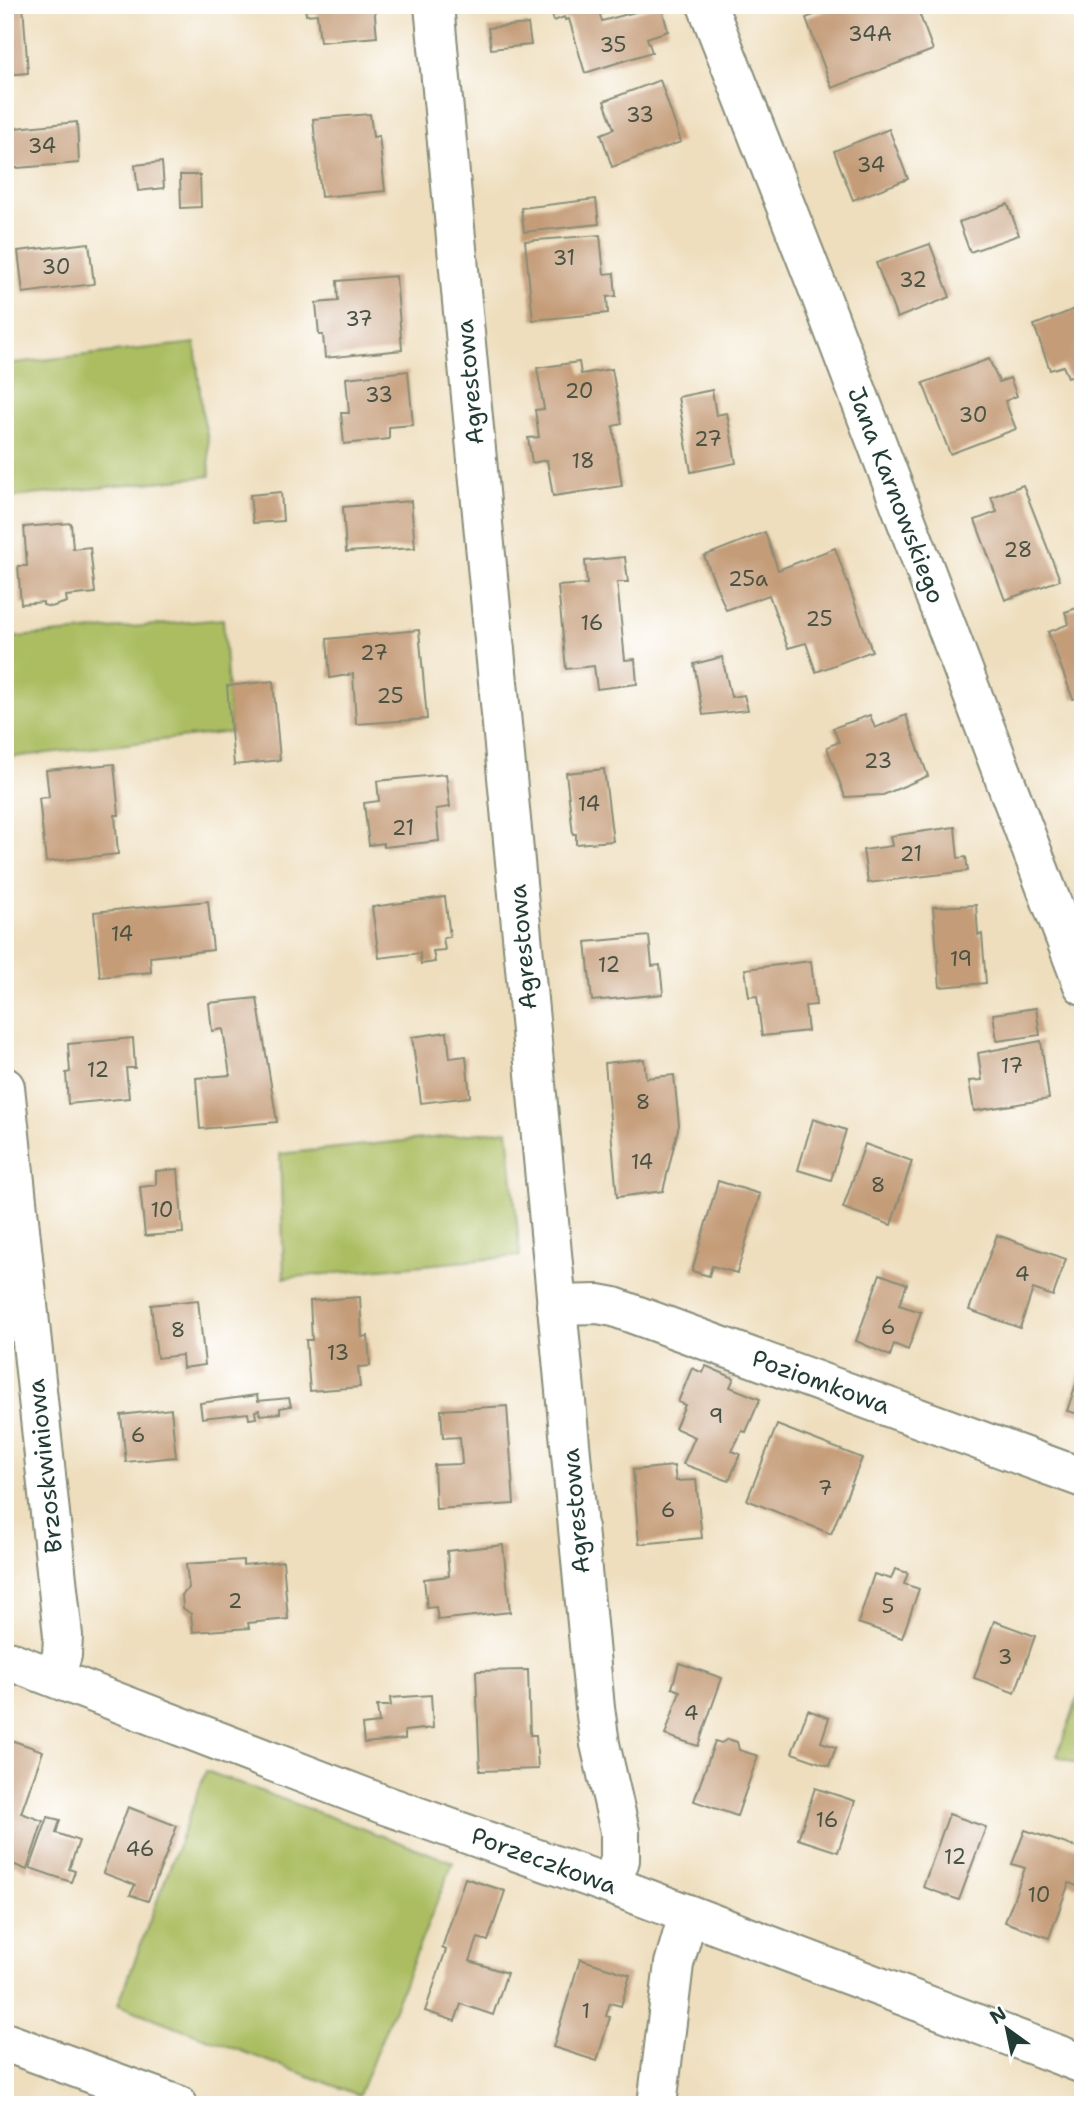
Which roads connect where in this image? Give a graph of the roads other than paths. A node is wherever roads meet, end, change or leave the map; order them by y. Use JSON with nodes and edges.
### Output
{"nodes":[{"id":1,"x":434,"y":5,"type":"edge"},
{"id":2,"x":707,"y":5,"type":"edge"},
{"id":3,"x":1083,"y":985,"type":"edge"},
{"id":4,"x":5,"y":1087,"type":"edge"},
{"id":5,"x":556,"y":1305,"type":"junction"},
{"id":6,"x":1083,"y":1478,"type":"edge"},
{"id":7,"x":5,"y":1658,"type":"edge"},
{"id":8,"x":55,"y":1677,"type":"junction"},
{"id":9,"x":611,"y":1885,"type":"junction"},
{"id":10,"x":688,"y":1915,"type":"junction"},
{"id":11,"x":5,"y":2042,"type":"edge"},
{"id":12,"x":1083,"y":2064,"type":"edge"},
{"id":13,"x":178,"y":2105,"type":"edge"},
{"id":14,"x":657,"y":2105,"type":"edge"}],
"edges":[{"from":1,"to":5,"type":"street","name":"Agrestowa"},
{"from":2,"to":3,"type":"street","name":"Jana Karnowskiego"},
{"from":4,"to":8,"type":"street","name":"Brzoskwiniowa"},
{"from":5,"to":6,"type":"street","name":"Poziomkowa"},
{"from":5,"to":9,"type":"street","name":"Agrestowa"},
{"from":7,"to":8,"type":"street","name":"Porzeczkowa"},
{"from":8,"to":9,"type":"street","name":"Porzeczkowa"},
{"from":9,"to":10,"type":"street","name":"Porzeczkowa"},
{"from":10,"to":12,"type":"street","name":"Porzeczkowa"},
{"from":10,"to":14,"type":"street"},
{"from":11,"to":13,"type":"street"}]}
